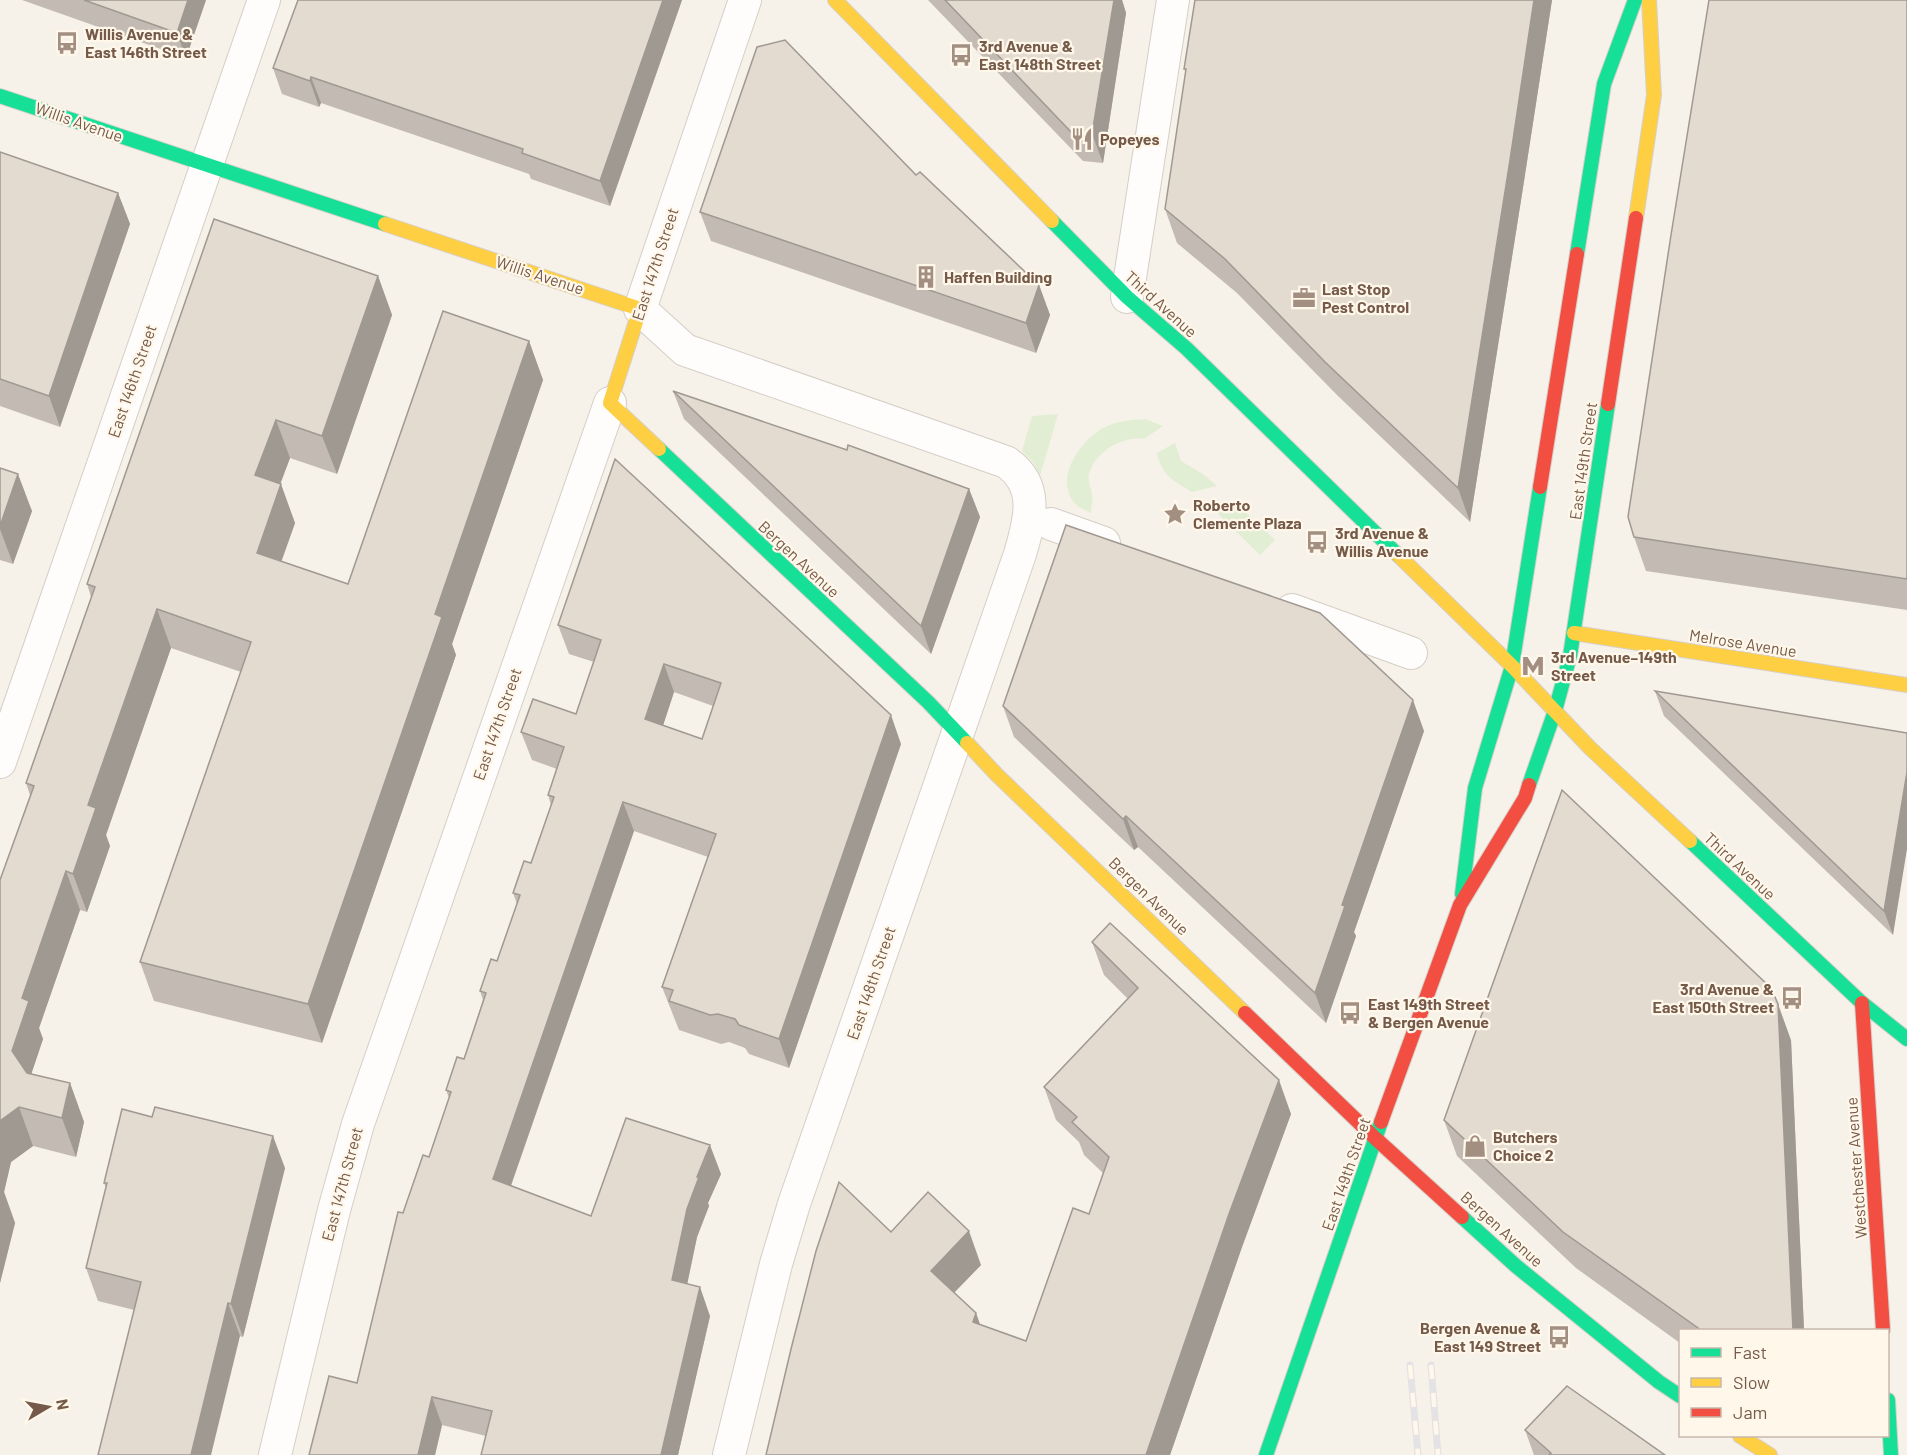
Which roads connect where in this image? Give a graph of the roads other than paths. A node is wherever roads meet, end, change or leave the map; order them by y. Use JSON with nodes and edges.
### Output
{"nodes":[{"id":1,"x":264,"y":0,"type":"edge"},
{"id":2,"x":745,"y":0,"type":"edge"},
{"id":3,"x":835,"y":0,"type":"edge"},
{"id":4,"x":1173,"y":0,"type":"edge"},
{"id":5,"x":1635,"y":0,"type":"edge"},
{"id":6,"x":1649,"y":0,"type":"edge"},
{"id":7,"x":0,"y":96,"type":"edge"},
{"id":8,"x":206,"y":164,"type":"junction"},
{"id":9,"x":1127,"y":297,"type":"junction"},
{"id":10,"x":640,"y":309,"type":"junction"},
{"id":11,"x":610,"y":403,"type":"junction"},
{"id":12,"x":1040,"y":520,"type":"junction"},
{"id":13,"x":1127,"y":551,"type":"edge"},
{"id":14,"x":1262,"y":600,"type":"edge"},
{"id":15,"x":1574,"y":633,"type":"junction"},
{"id":16,"x":1411,"y":653,"type":"dead end"},
{"id":17,"x":1512,"y":666,"type":"junction"},
{"id":18,"x":1907,"y":685,"type":"edge"},
{"id":19,"x":1555,"y":711,"type":"junction"},
{"id":20,"x":958,"y":732,"type":"junction"},
{"id":21,"x":0,"y":762,"type":"edge"},
{"id":22,"x":1461,"y":905,"type":"junction"},
{"id":23,"x":1862,"y":1003,"type":"junction"},
{"id":24,"x":1907,"y":1039,"type":"edge"},
{"id":25,"x":1375,"y":1138,"type":"junction"},
{"id":26,"x":1883,"y":1329,"type":"edge"},
{"id":27,"x":1679,"y":1395,"type":"edge"},
{"id":28,"x":1889,"y":1428,"type":"edge"},
{"id":29,"x":1742,"y":1437,"type":"edge"},
{"id":30,"x":275,"y":1455,"type":"edge"},
{"id":31,"x":729,"y":1455,"type":"edge"},
{"id":32,"x":1266,"y":1455,"type":"edge"},
{"id":33,"x":1770,"y":1455,"type":"edge"},
{"id":34,"x":1891,"y":1455,"type":"edge"}],
"edges":[{"from":1,"to":8,"type":"street","name":"East 146th Street"},
{"from":2,"to":10,"type":"street","name":"East 147th Street"},
{"from":3,"to":9,"type":"main road","name":"Third Avenue"},
{"from":4,"to":9,"type":"street"},
{"from":5,"to":17,"type":"main road","name":"East 149th Street"},
{"from":6,"to":15,"type":"main road","name":"East 149th Street"},
{"from":7,"to":8,"type":"main road","name":"Willis Avenue"},
{"from":8,"to":10,"type":"main road","name":"Willis Avenue"},
{"from":8,"to":21,"type":"street","name":"East 146th Street"},
{"from":9,"to":17,"type":"main road","name":"Third Avenue"},
{"from":10,"to":11,"type":"main road","name":"East 147th Street"},
{"from":10,"to":12,"type":"street","name":"Willis Avenue"},
{"from":11,"to":20,"type":"main road","name":"Bergen Avenue"},
{"from":11,"to":30,"type":"street","name":"East 147th Street"},
{"from":12,"to":13,"type":"street"},
{"from":12,"to":20,"type":"street","name":"East 148th Street"},
{"from":14,"to":16,"type":"street"},
{"from":15,"to":18,"type":"main road","name":"Melrose Avenue"},
{"from":15,"to":19,"type":"main road","name":"East 149th Street"},
{"from":17,"to":19,"type":"main road","name":"Third Avenue"},
{"from":17,"to":22,"type":"main road","name":"East 149th Street"},
{"from":19,"to":22,"type":"main road","name":"East 149th Street"},
{"from":19,"to":23,"type":"main road","name":"Third Avenue"},
{"from":20,"to":25,"type":"main road","name":"Bergen Avenue"},
{"from":20,"to":31,"type":"street","name":"East 148th Street"},
{"from":22,"to":25,"type":"main road","name":"East 149th Street"},
{"from":23,"to":24,"type":"main road","name":"Third Avenue"},
{"from":23,"to":26,"type":"main road","name":"Westchester Avenue"},
{"from":25,"to":27,"type":"main road","name":"Bergen Avenue"},
{"from":25,"to":32,"type":"main road","name":"East 149th Street"},
{"from":28,"to":34,"type":"main road"},
{"from":29,"to":33,"type":"main road"}]}
